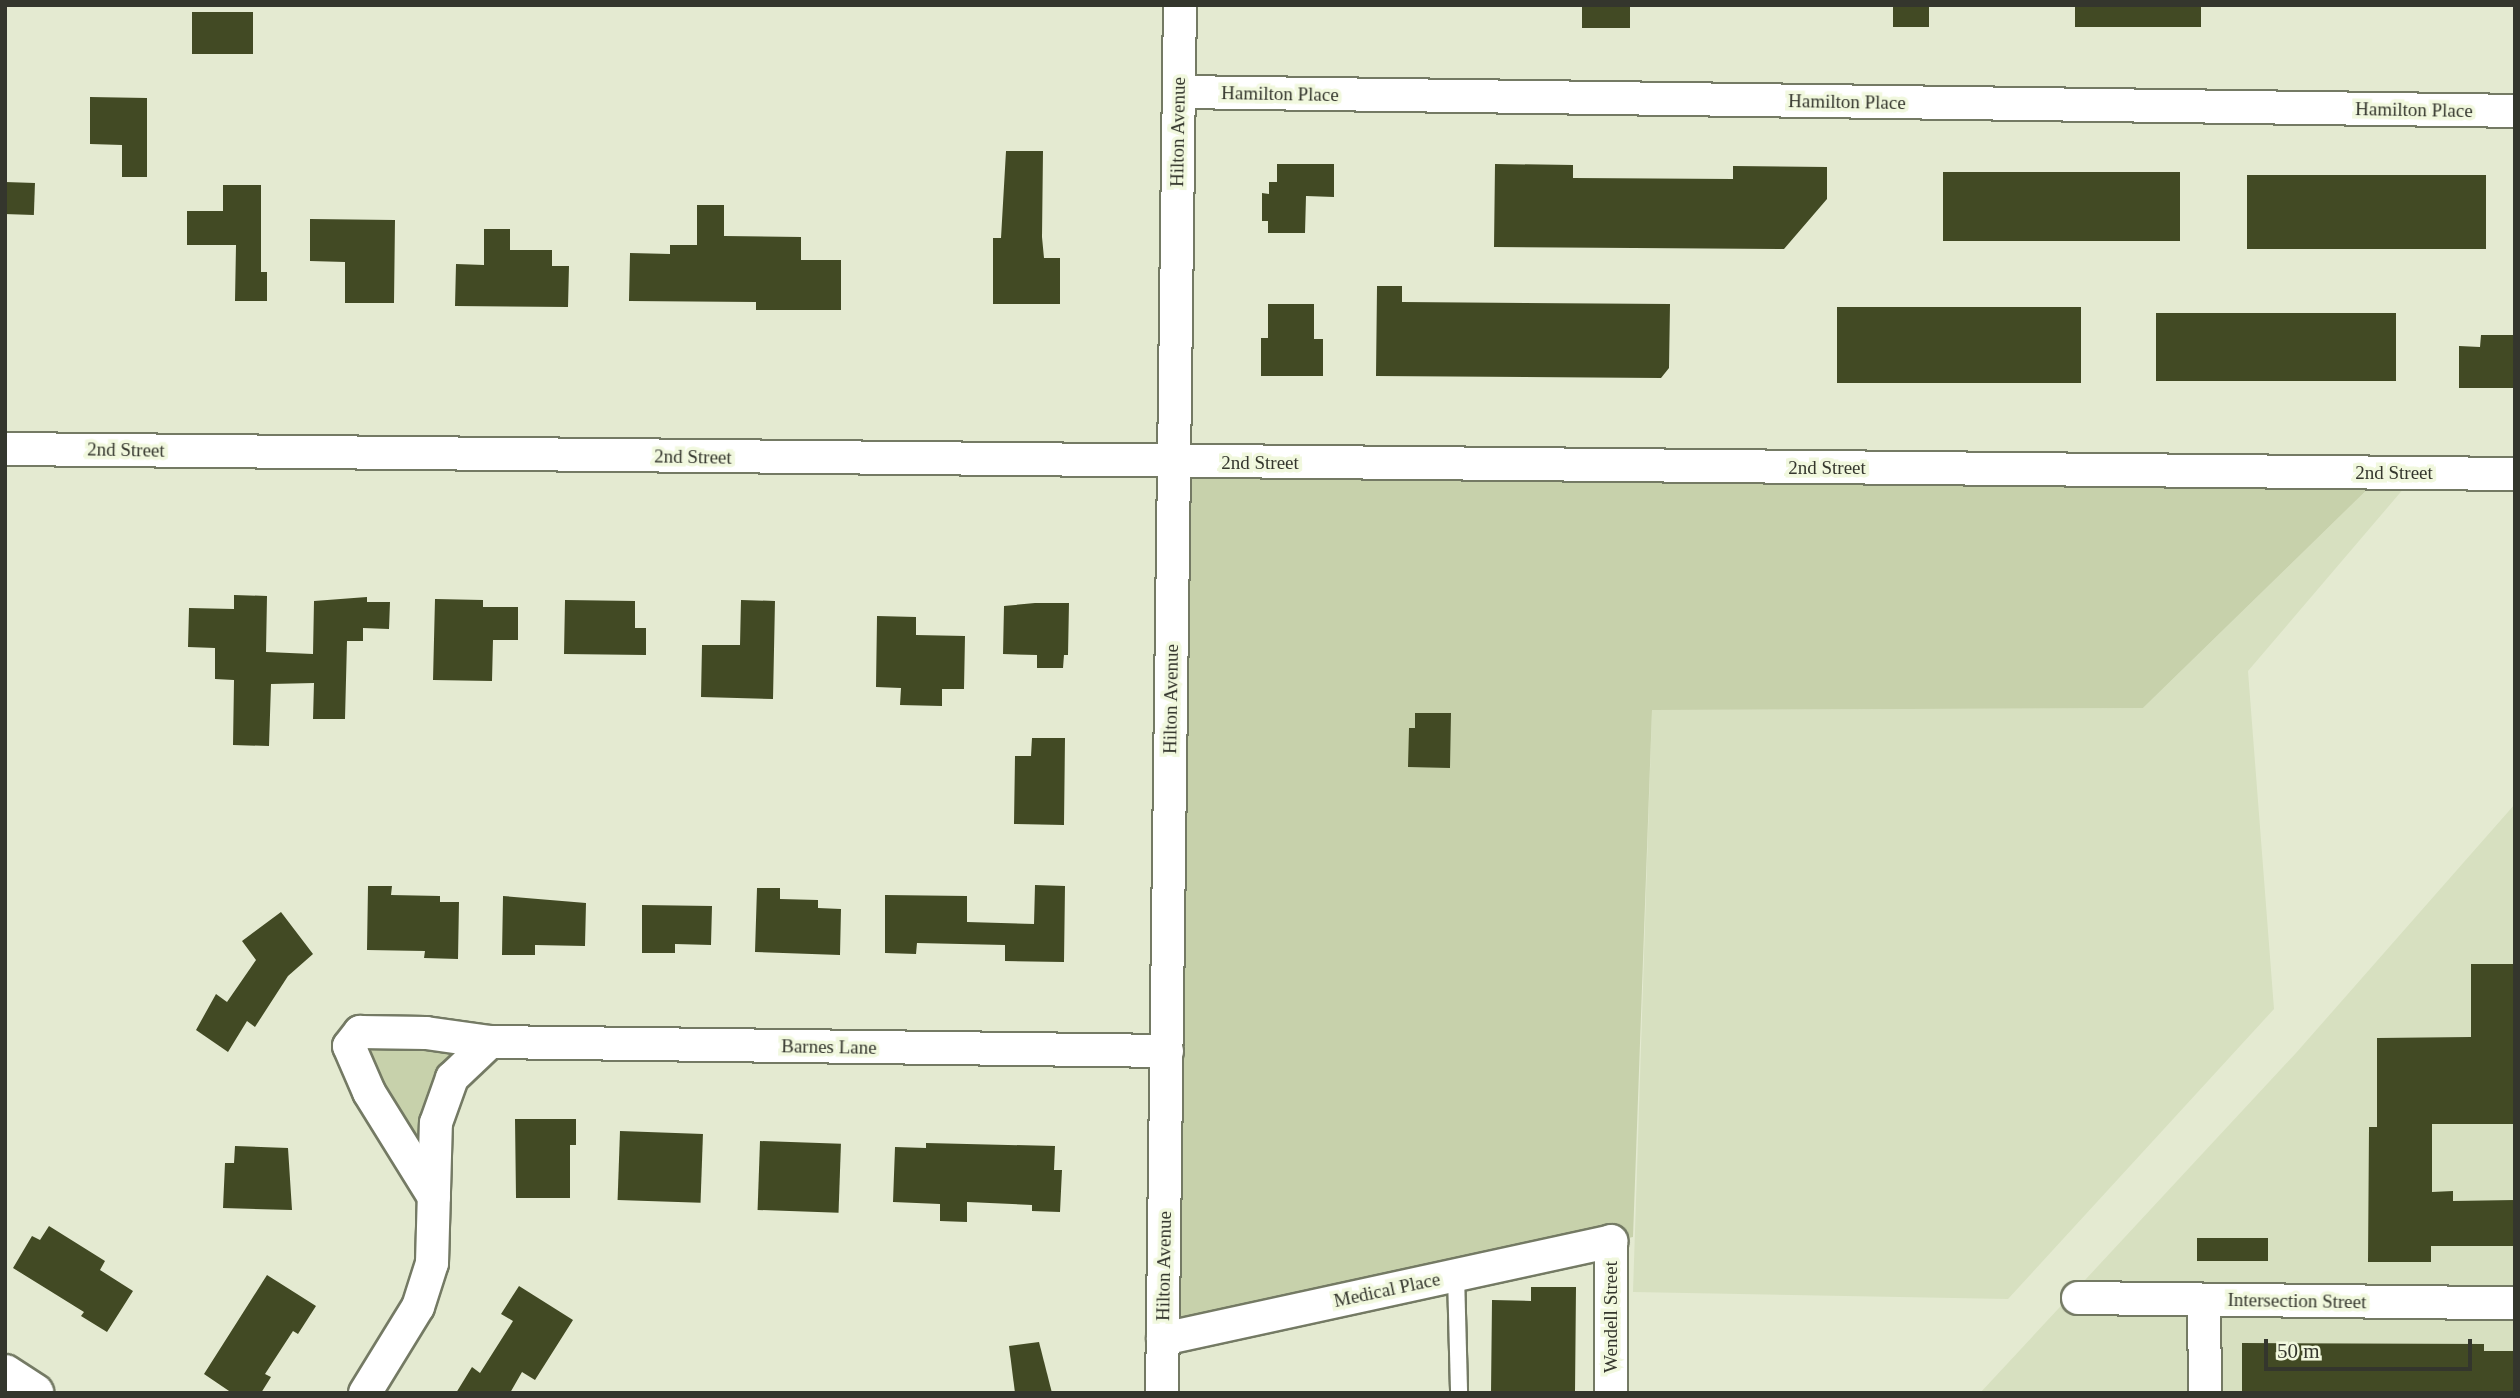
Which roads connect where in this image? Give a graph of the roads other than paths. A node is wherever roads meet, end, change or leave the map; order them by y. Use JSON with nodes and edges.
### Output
{"nodes":[{"id":1,"x":1180,"y":5,"type":"edge"},
{"id":2,"x":1179,"y":92,"type":"junction"},
{"id":3,"x":2515,"y":111,"type":"edge"},
{"id":4,"x":5,"y":449,"type":"edge"},
{"id":5,"x":1173,"y":463,"type":"junction"},
{"id":6,"x":2515,"y":474,"type":"edge"},
{"id":7,"x":490,"y":1042,"type":"junction"},
{"id":8,"x":1167,"y":1051,"type":"junction"},
{"id":9,"x":434,"y":1197,"type":"junction"},
{"id":10,"x":1611,"y":1241,"type":"joint"},
{"id":11,"x":1456,"y":1275,"type":"junction"},
{"id":12,"x":2078,"y":1298,"type":"dead end"},
{"id":13,"x":2204,"y":1300,"type":"junction"},
{"id":14,"x":2515,"y":1303,"type":"edge"},
{"id":15,"x":1163,"y":1339,"type":"junction"},
{"id":16,"x":5,"y":1374,"type":"edge"},
{"id":17,"x":34,"y":1393,"type":"edge"},
{"id":18,"x":365,"y":1393,"type":"edge"},
{"id":19,"x":1162,"y":1393,"type":"edge"},
{"id":20,"x":1459,"y":1393,"type":"edge"},
{"id":21,"x":1611,"y":1393,"type":"edge"},
{"id":22,"x":2205,"y":1393,"type":"edge"}],
"edges":[{"from":1,"to":2,"type":"street","name":"Hilton Avenue"},
{"from":2,"to":3,"type":"street","name":"Hamilton Place"},
{"from":2,"to":5,"type":"street","name":"Hilton Avenue"},
{"from":4,"to":5,"type":"street","name":"2nd Street"},
{"from":5,"to":6,"type":"street","name":"2nd Street"},
{"from":5,"to":8,"type":"street","name":"Hilton Avenue"},
{"from":7,"to":8,"type":"street","name":"Barnes Lane"},
{"from":7,"to":9,"type":"street"},
{"from":7,"to":9,"type":"street","name":"Barnes Lane"},
{"from":8,"to":15,"type":"street","name":"Hilton Avenue"},
{"from":9,"to":18,"type":"street"},
{"from":10,"to":11,"type":"street","name":"Medical Place"},
{"from":10,"to":21,"type":"street","name":"Wendell Street"},
{"from":11,"to":15,"type":"street","name":"Medical Place"},
{"from":11,"to":20,"type":"lane"},
{"from":12,"to":13,"type":"street","name":"Intersection Street"},
{"from":13,"to":14,"type":"street","name":"Intersection Street"},
{"from":13,"to":22,"type":"street"},
{"from":15,"to":19,"type":"street","name":"Hilton Avenue"},
{"from":16,"to":17,"type":"street"}]}
